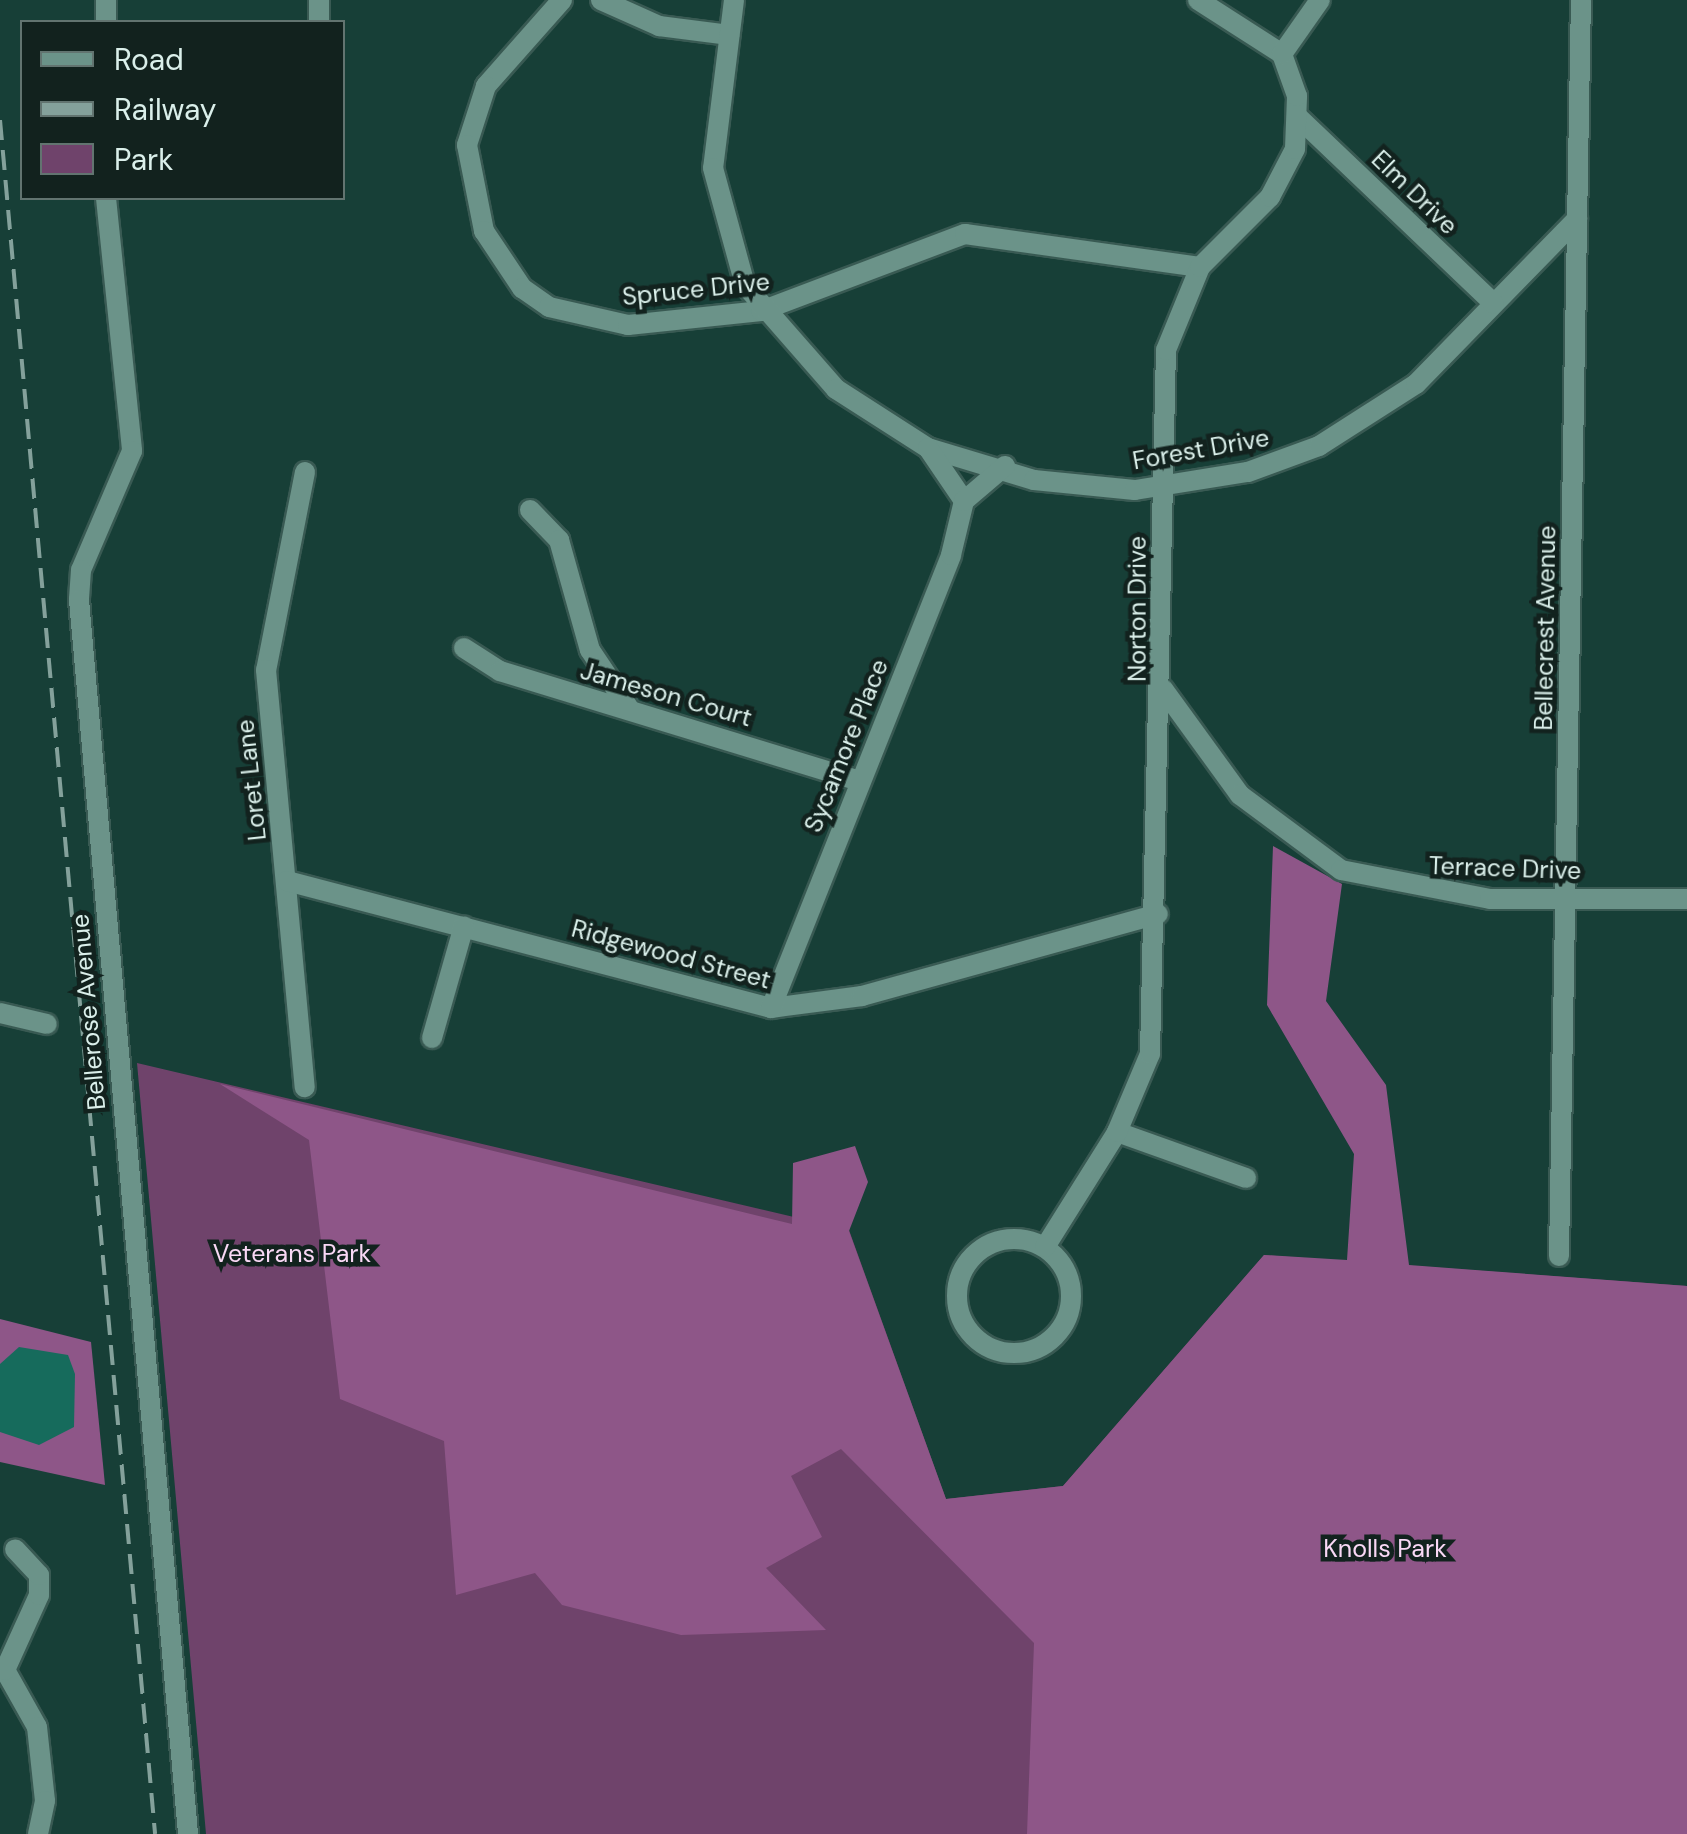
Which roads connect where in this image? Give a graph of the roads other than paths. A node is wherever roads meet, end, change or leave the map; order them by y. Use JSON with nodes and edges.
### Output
{"nodes":[{"id":1,"x":562,"y":0,"type":"edge"},
{"id":2,"x":600,"y":0,"type":"edge"},
{"id":3,"x":734,"y":0,"type":"edge"},
{"id":4,"x":1198,"y":0,"type":"edge"},
{"id":5,"x":1320,"y":0,"type":"edge"},
{"id":6,"x":1581,"y":0,"type":"edge"},
{"id":7,"x":729,"y":35,"type":"junction"},
{"id":8,"x":1282,"y":54,"type":"junction"},
{"id":9,"x":1298,"y":118,"type":"junction"},
{"id":10,"x":106,"y":200,"type":"edge"},
{"id":11,"x":1577,"y":219,"type":"junction"},
{"id":12,"x":1200,"y":266,"type":"junction"},
{"id":13,"x":1494,"y":304,"type":"junction"},
{"id":14,"x":762,"y":311,"type":"junction"},
{"id":15,"x":928,"y":448,"type":"junction"},
{"id":16,"x":1004,"y":466,"type":"junction"},
{"id":17,"x":304,"y":472,"type":"dead end"},
{"id":18,"x":1162,"y":486,"type":"junction"},
{"id":19,"x":964,"y":501,"type":"junction"},
{"id":20,"x":530,"y":510,"type":"dead end"},
{"id":21,"x":464,"y":648,"type":"dead end"},
{"id":22,"x":1163,"y":689,"type":"junction"},
{"id":23,"x":630,"y":710,"type":"junction"},
{"id":24,"x":859,"y":780,"type":"junction"},
{"id":25,"x":287,"y":882,"type":"junction"},
{"id":26,"x":1566,"y":898,"type":"junction"},
{"id":27,"x":1687,"y":899,"type":"edge"},
{"id":28,"x":1158,"y":914,"type":"junction"},
{"id":29,"x":464,"y":926,"type":"junction"},
{"id":30,"x":772,"y":1008,"type":"junction"},
{"id":31,"x":0,"y":1013,"type":"edge"},
{"id":32,"x":47,"y":1024,"type":"dead end"},
{"id":33,"x":432,"y":1038,"type":"dead end"},
{"id":34,"x":306,"y":1087,"type":"dead end"},
{"id":35,"x":1117,"y":1132,"type":"junction"},
{"id":36,"x":1246,"y":1178,"type":"dead end"},
{"id":37,"x":1045,"y":1247,"type":"junction"},
{"id":38,"x":1560,"y":1256,"type":"dead end"},
{"id":39,"x":15,"y":1549,"type":"dead end"},
{"id":40,"x":2,"y":1669,"type":"edge"},
{"id":41,"x":38,"y":1834,"type":"edge"},
{"id":42,"x":188,"y":1834,"type":"edge"}],
"edges":[{"from":1,"to":14,"type":"street","name":"Spruce Drive"},
{"from":2,"to":7,"type":"street"},
{"from":3,"to":7,"type":"street","name":"Forest Drive"},
{"from":4,"to":8,"type":"street"},
{"from":5,"to":8,"type":"street"},
{"from":6,"to":11,"type":"street","name":"Bellecrest Avenue"},
{"from":7,"to":14,"type":"street","name":"Forest Drive"},
{"from":8,"to":9,"type":"street","name":"Norton Drive"},
{"from":9,"to":12,"type":"street","name":"Norton Drive"},
{"from":9,"to":13,"type":"street","name":"Elm Drive"},
{"from":10,"to":42,"type":"street","name":"Bellerose Avenue"},
{"from":11,"to":13,"type":"street","name":"Forest Drive"},
{"from":11,"to":26,"type":"street","name":"Bellecrest Avenue"},
{"from":12,"to":14,"type":"street","name":"Spruce Drive"},
{"from":12,"to":18,"type":"street","name":"Norton Drive"},
{"from":13,"to":18,"type":"street","name":"Forest Drive"},
{"from":14,"to":15,"type":"street","name":"Forest Drive"},
{"from":15,"to":16,"type":"street","name":"Forest Drive"},
{"from":15,"to":19,"type":"street"},
{"from":16,"to":18,"type":"street","name":"Forest Drive"},
{"from":16,"to":19,"type":"street"},
{"from":17,"to":25,"type":"street","name":"Loret Lane"},
{"from":18,"to":22,"type":"street","name":"Norton Drive"},
{"from":19,"to":24,"type":"street","name":"Sycamore Place"},
{"from":20,"to":23,"type":"street"},
{"from":21,"to":23,"type":"street","name":"Jameson Court"},
{"from":22,"to":26,"type":"street","name":"Terrace Drive"},
{"from":22,"to":28,"type":"street","name":"Norton Drive"},
{"from":23,"to":24,"type":"street","name":"Jameson Court"},
{"from":24,"to":30,"type":"street","name":"Sycamore Place"},
{"from":25,"to":29,"type":"street","name":"Ridgewood Street"},
{"from":25,"to":34,"type":"street","name":"Loret Lane"},
{"from":26,"to":27,"type":"street","name":"Terrace Drive"},
{"from":26,"to":38,"type":"street","name":"Bellecrest Avenue"},
{"from":28,"to":30,"type":"street","name":"Ridgewood Street"},
{"from":28,"to":35,"type":"street","name":"Norton Drive"},
{"from":29,"to":30,"type":"street","name":"Ridgewood Street"},
{"from":29,"to":33,"type":"street"},
{"from":31,"to":32,"type":"street"},
{"from":35,"to":36,"type":"street"},
{"from":35,"to":37,"type":"street","name":"Norton Drive"},
{"from":37,"to":37,"type":"street"},
{"from":39,"to":40,"type":"street"},
{"from":40,"to":41,"type":"street"}]}
